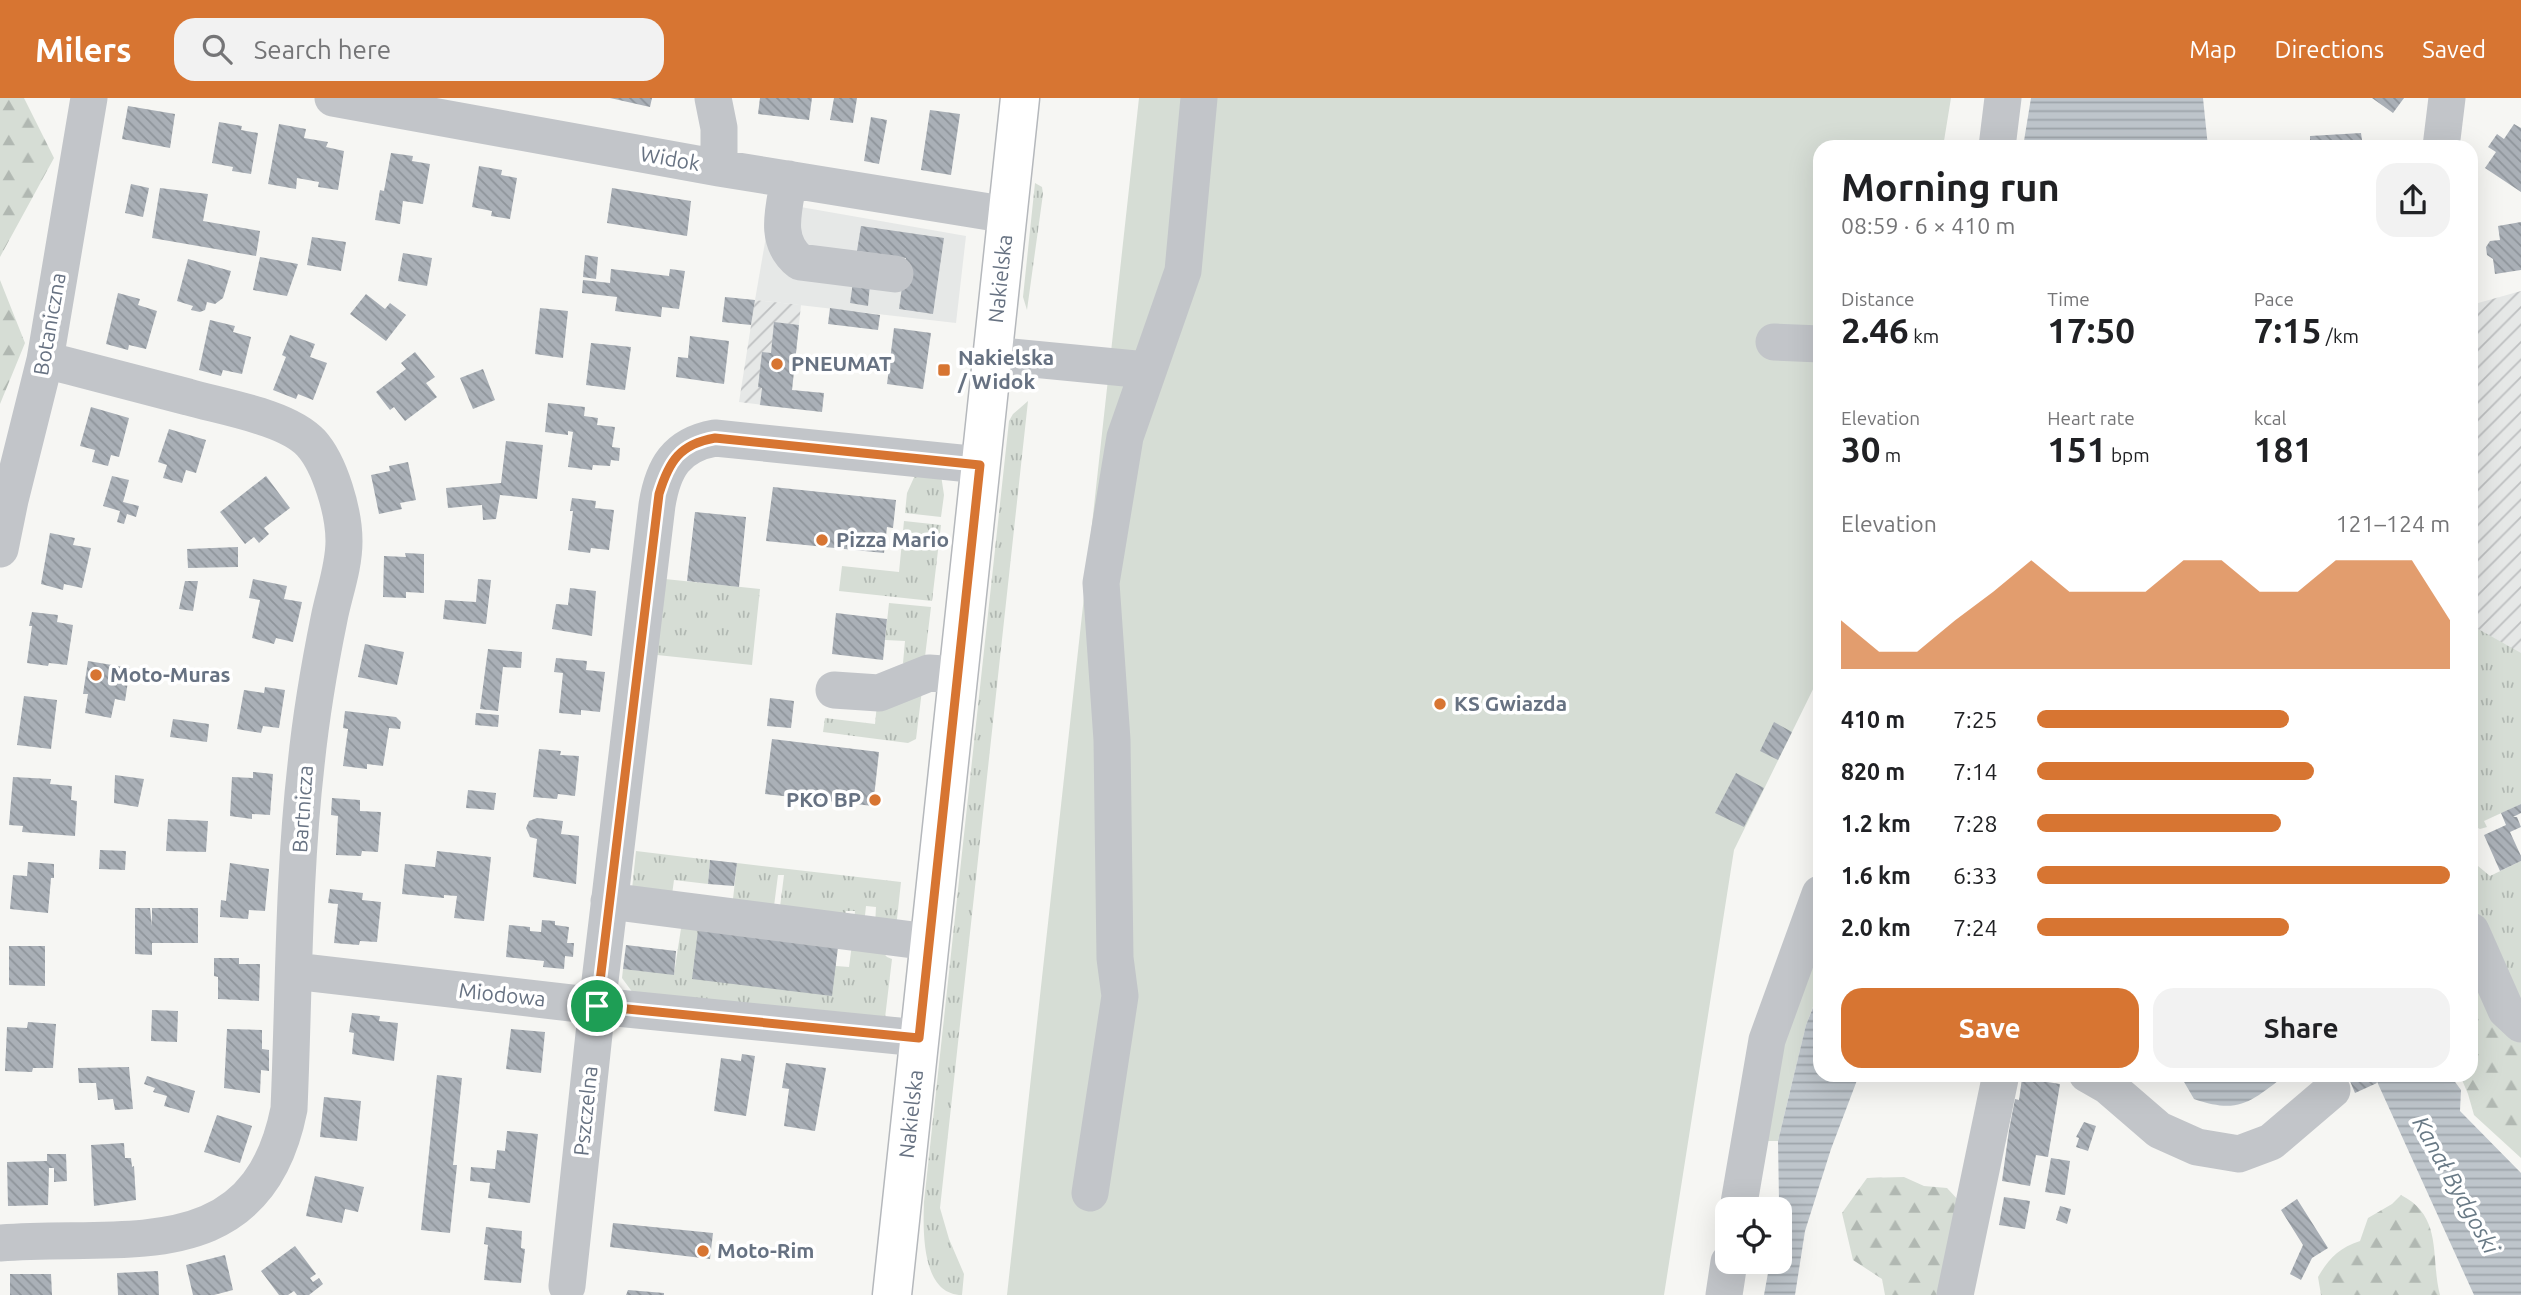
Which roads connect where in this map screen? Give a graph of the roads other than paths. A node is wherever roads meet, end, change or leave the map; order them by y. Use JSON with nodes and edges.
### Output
{"nodes":[{"id":1,"x":89,"y":98,"type":"edge"},
{"id":2,"x":333,"y":98,"type":"edge"},
{"id":3,"x":713,"y":98,"type":"edge"},
{"id":4,"x":1020,"y":98,"type":"edge"},
{"id":5,"x":1199,"y":98,"type":"edge"},
{"id":6,"x":2003,"y":98,"type":"edge"},
{"id":7,"x":2447,"y":98,"type":"edge"},
{"id":8,"x":1998,"y":140,"type":"edge"},
{"id":9,"x":2442,"y":140,"type":"edge"},
{"id":10,"x":719,"y":167,"type":"junction"},
{"id":11,"x":789,"y":179,"type":"junction"},
{"id":12,"x":1008,"y":215,"type":"junction"},
{"id":13,"x":895,"y":274,"type":"dead end"},
{"id":14,"x":1774,"y":342,"type":"dead end"},
{"id":15,"x":1813,"y":344,"type":"edge"},
{"id":16,"x":992,"y":355,"type":"junction"},
{"id":17,"x":45,"y":360,"type":"junction"},
{"id":18,"x":1146,"y":370,"type":"junction"},
{"id":19,"x":980,"y":465,"type":"junction"},
{"id":20,"x":0,"y":549,"type":"edge"},
{"id":21,"x":957,"y":675,"type":"junction"},
{"id":22,"x":834,"y":690,"type":"dead end"},
{"id":23,"x":609,"y":901,"type":"junction"},
{"id":24,"x":1813,"y":913,"type":"edge"},
{"id":25,"x":929,"y":942,"type":"junction"},
{"id":26,"x":2478,"y":947,"type":"edge"},
{"id":27,"x":294,"y":971,"type":"junction"},
{"id":28,"x":597,"y":1006,"type":"junction"},
{"id":29,"x":2521,"y":1024,"type":"edge"},
{"id":30,"x":919,"y":1038,"type":"junction"},
{"id":31,"x":1999,"y":1082,"type":"edge"},
{"id":32,"x":2101,"y":1082,"type":"edge"},
{"id":33,"x":2332,"y":1090,"type":"dead end"},
{"id":34,"x":1090,"y":1193,"type":"dead end"},
{"id":35,"x":1740,"y":1197,"type":"edge"},
{"id":36,"x":0,"y":1243,"type":"edge"},
{"id":37,"x":1727,"y":1274,"type":"edge"},
{"id":38,"x":567,"y":1286,"type":"dead end"},
{"id":39,"x":892,"y":1295,"type":"edge"},
{"id":40,"x":1724,"y":1295,"type":"edge"},
{"id":41,"x":1955,"y":1295,"type":"edge"}],
"edges":[{"from":1,"to":17,"type":"street","name":"Botaniczna"},
{"from":2,"to":10,"type":"street","name":"Widok"},
{"from":3,"to":10,"type":"street"},
{"from":4,"to":12,"type":"main road","name":"Nakielska"},
{"from":5,"to":18,"type":"street"},
{"from":6,"to":8,"type":"street"},
{"from":7,"to":9,"type":"street"},
{"from":10,"to":11,"type":"street","name":"Widok"},
{"from":11,"to":12,"type":"street","name":"Widok"},
{"from":11,"to":13,"type":"street"},
{"from":12,"to":16,"type":"main road","name":"Nakielska"},
{"from":14,"to":15,"type":"street"},
{"from":16,"to":18,"type":"street"},
{"from":16,"to":19,"type":"main road","name":"Nakielska"},
{"from":17,"to":20,"type":"street","name":"Botaniczna"},
{"from":17,"to":27,"type":"street","name":"Bartnicza"},
{"from":18,"to":34,"type":"street"},
{"from":19,"to":21,"type":"main road","name":"Nakielska"},
{"from":19,"to":23,"type":"street","name":"Pszczelna"},
{"from":21,"to":22,"type":"street"},
{"from":21,"to":25,"type":"main road","name":"Nakielska"},
{"from":23,"to":25,"type":"street"},
{"from":23,"to":28,"type":"street","name":"Pszczelna"},
{"from":24,"to":35,"type":"street"},
{"from":25,"to":30,"type":"main road","name":"Nakielska"},
{"from":26,"to":29,"type":"street"},
{"from":27,"to":28,"type":"street","name":"Miodowa"},
{"from":27,"to":36,"type":"street","name":"Bartnicza"},
{"from":28,"to":30,"type":"street","name":"Miodowa"},
{"from":28,"to":38,"type":"street","name":"Pszczelna"},
{"from":30,"to":39,"type":"main road","name":"Nakielska"},
{"from":31,"to":41,"type":"street"},
{"from":32,"to":33,"type":"street"},
{"from":37,"to":40,"type":"street"}]}
